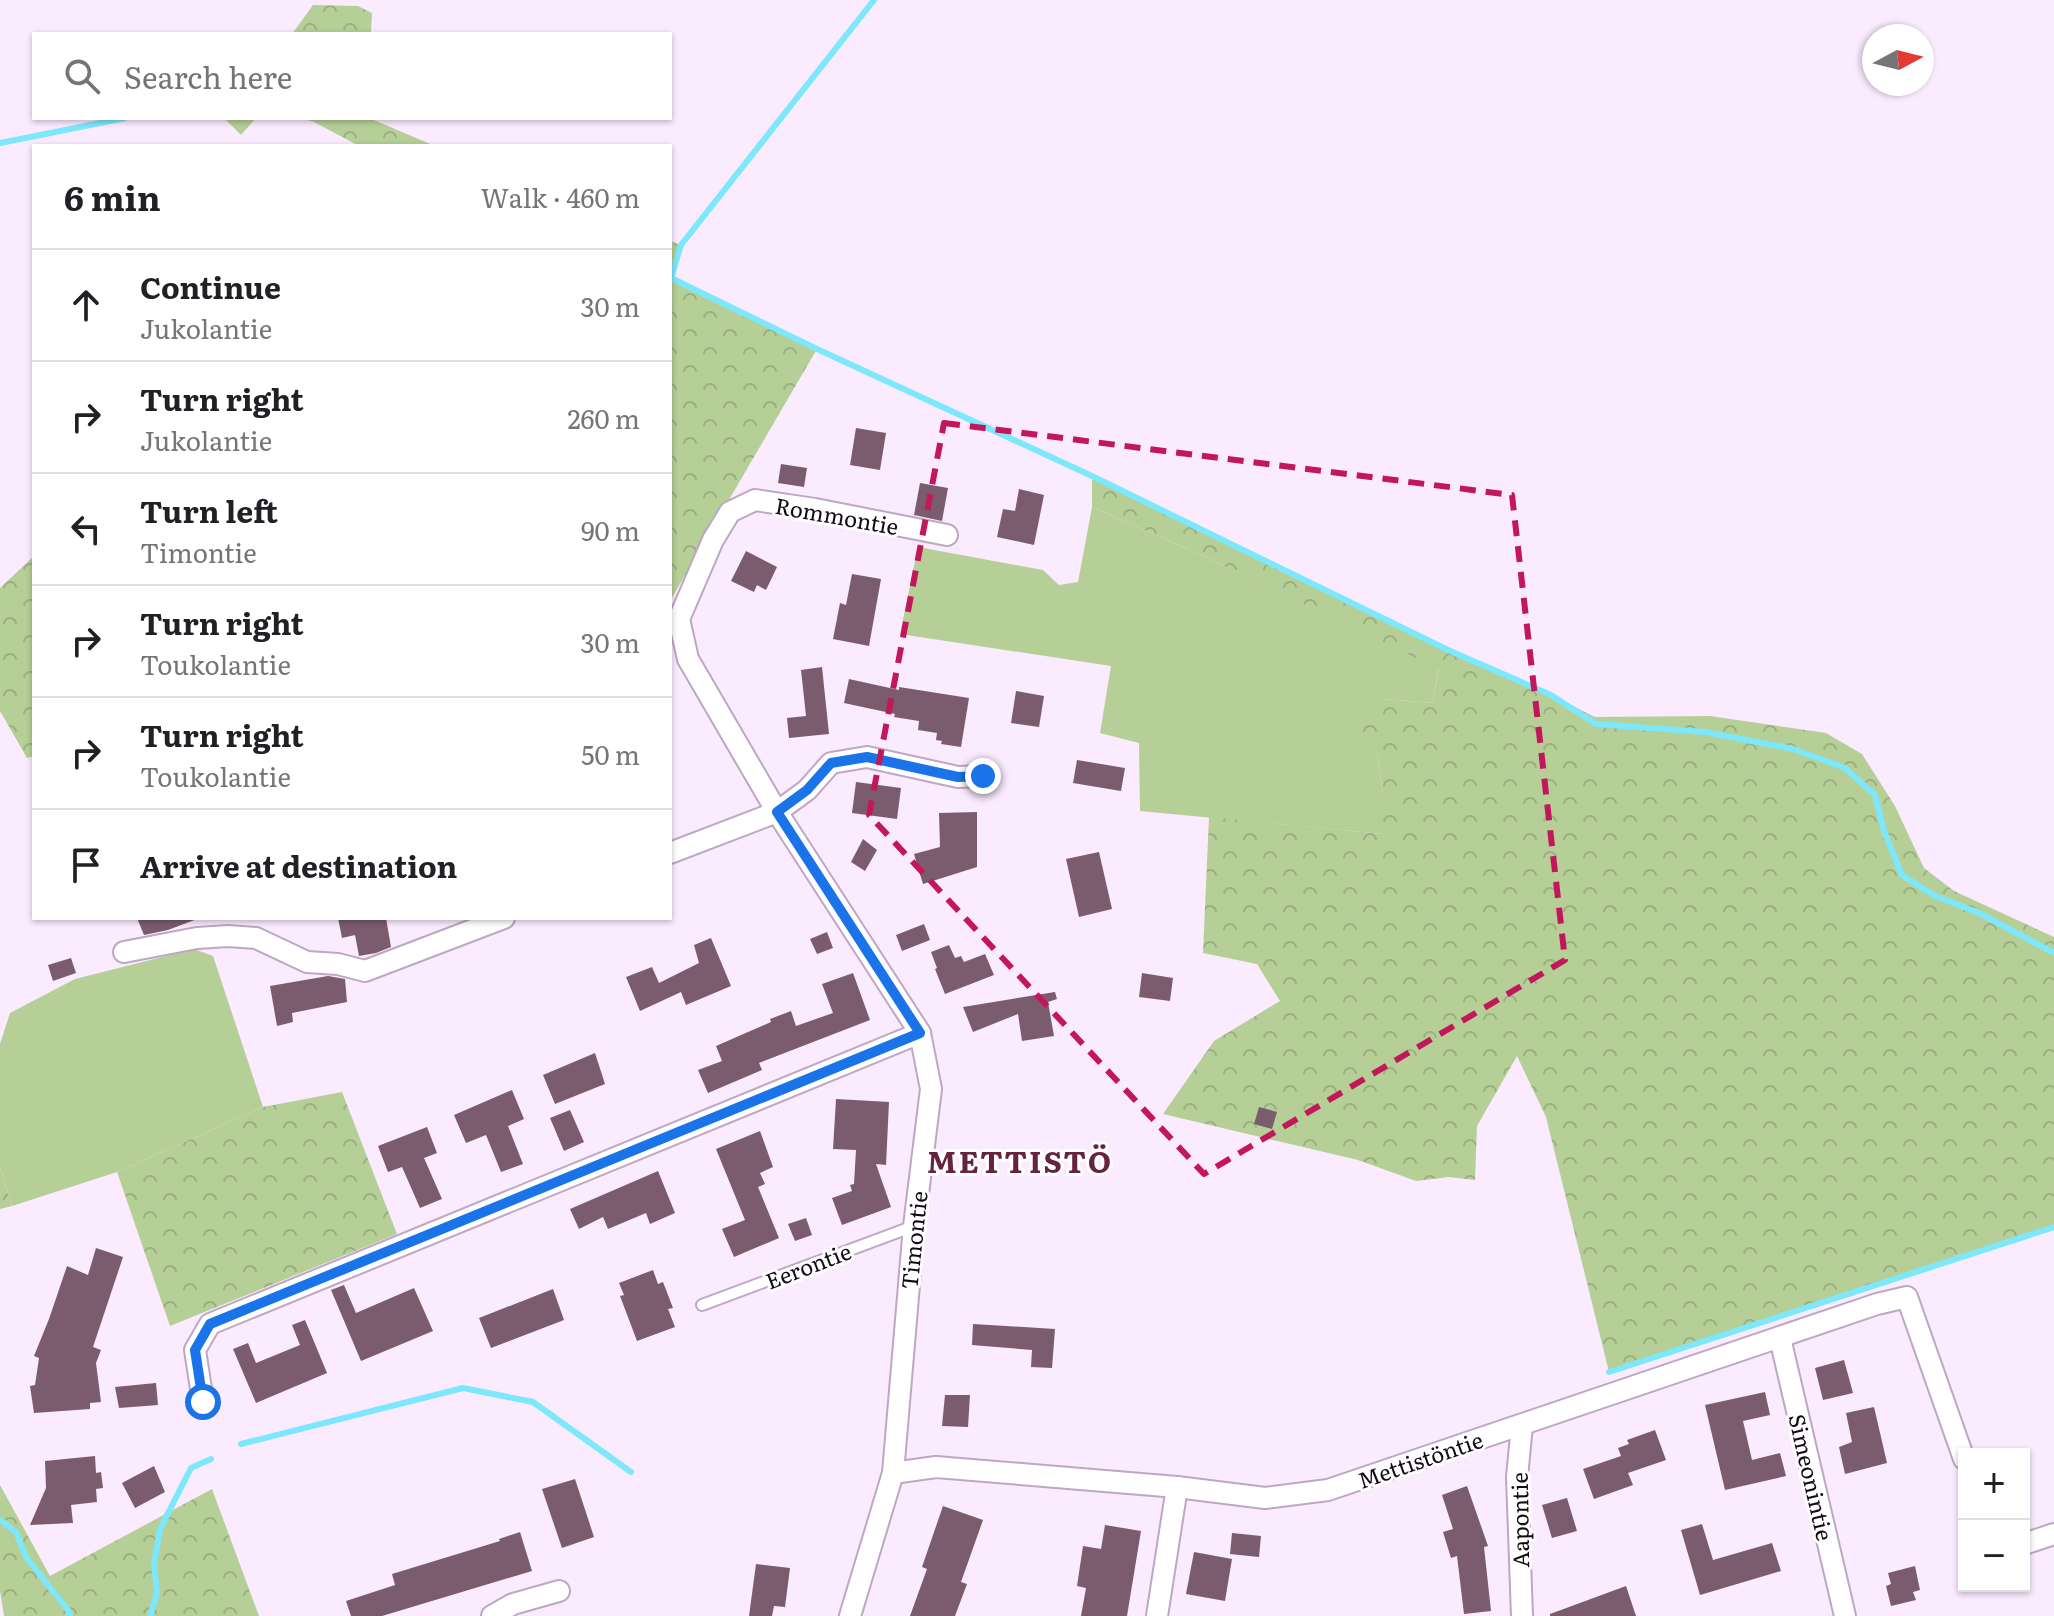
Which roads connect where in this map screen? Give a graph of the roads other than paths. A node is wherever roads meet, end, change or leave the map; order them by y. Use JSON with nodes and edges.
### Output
{"nodes":[{"id":1,"x":947,"y":535,"type":"dead end"},
{"id":2,"x":983,"y":776,"type":"dead end"},
{"id":3,"x":777,"y":812,"type":"junction"},
{"id":4,"x":672,"y":852,"type":"edge"},
{"id":5,"x":499,"y":920,"type":"edge"},
{"id":6,"x":124,"y":952,"type":"dead end"},
{"id":7,"x":920,"y":1033,"type":"junction"},
{"id":8,"x":914,"y":1226,"type":"junction"},
{"id":9,"x":702,"y":1305,"type":"dead end"},
{"id":10,"x":1780,"y":1338,"type":"junction"},
{"id":11,"x":203,"y":1402,"type":"dead end"},
{"id":12,"x":1522,"y":1425,"type":"junction"},
{"id":13,"x":1960,"y":1448,"type":"edge"},
{"id":14,"x":893,"y":1473,"type":"junction"},
{"id":15,"x":1177,"y":1487,"type":"junction"},
{"id":16,"x":2054,"y":1534,"type":"edge"},
{"id":17,"x":2030,"y":1542,"type":"edge"},
{"id":18,"x":559,"y":1591,"type":"dead end"},
{"id":19,"x":492,"y":1616,"type":"edge"},
{"id":20,"x":850,"y":1616,"type":"edge"},
{"id":21,"x":1157,"y":1616,"type":"edge"},
{"id":22,"x":1522,"y":1616,"type":"edge"},
{"id":23,"x":1845,"y":1616,"type":"edge"}],
"edges":[{"from":1,"to":3,"type":"street","name":"Rommontie"},
{"from":2,"to":3,"type":"street"},
{"from":3,"to":4,"type":"street"},
{"from":3,"to":7,"type":"street","name":"Timontie"},
{"from":5,"to":6,"type":"street"},
{"from":7,"to":8,"type":"street","name":"Timontie"},
{"from":7,"to":11,"type":"street"},
{"from":8,"to":9,"type":"lane","name":"Eerontie"},
{"from":8,"to":14,"type":"street","name":"Timontie"},
{"from":10,"to":12,"type":"street","name":"Mettistöntie"},
{"from":10,"to":13,"type":"street","name":"Mettistöntie"},
{"from":10,"to":23,"type":"street","name":"Simeonintie"},
{"from":12,"to":15,"type":"street","name":"Mettistöntie"},
{"from":12,"to":22,"type":"street","name":"Aapontie"},
{"from":14,"to":15,"type":"street","name":"Mettistöntie"},
{"from":14,"to":20,"type":"street"},
{"from":15,"to":21,"type":"street"},
{"from":16,"to":17,"type":"street"},
{"from":18,"to":19,"type":"street"}]}
